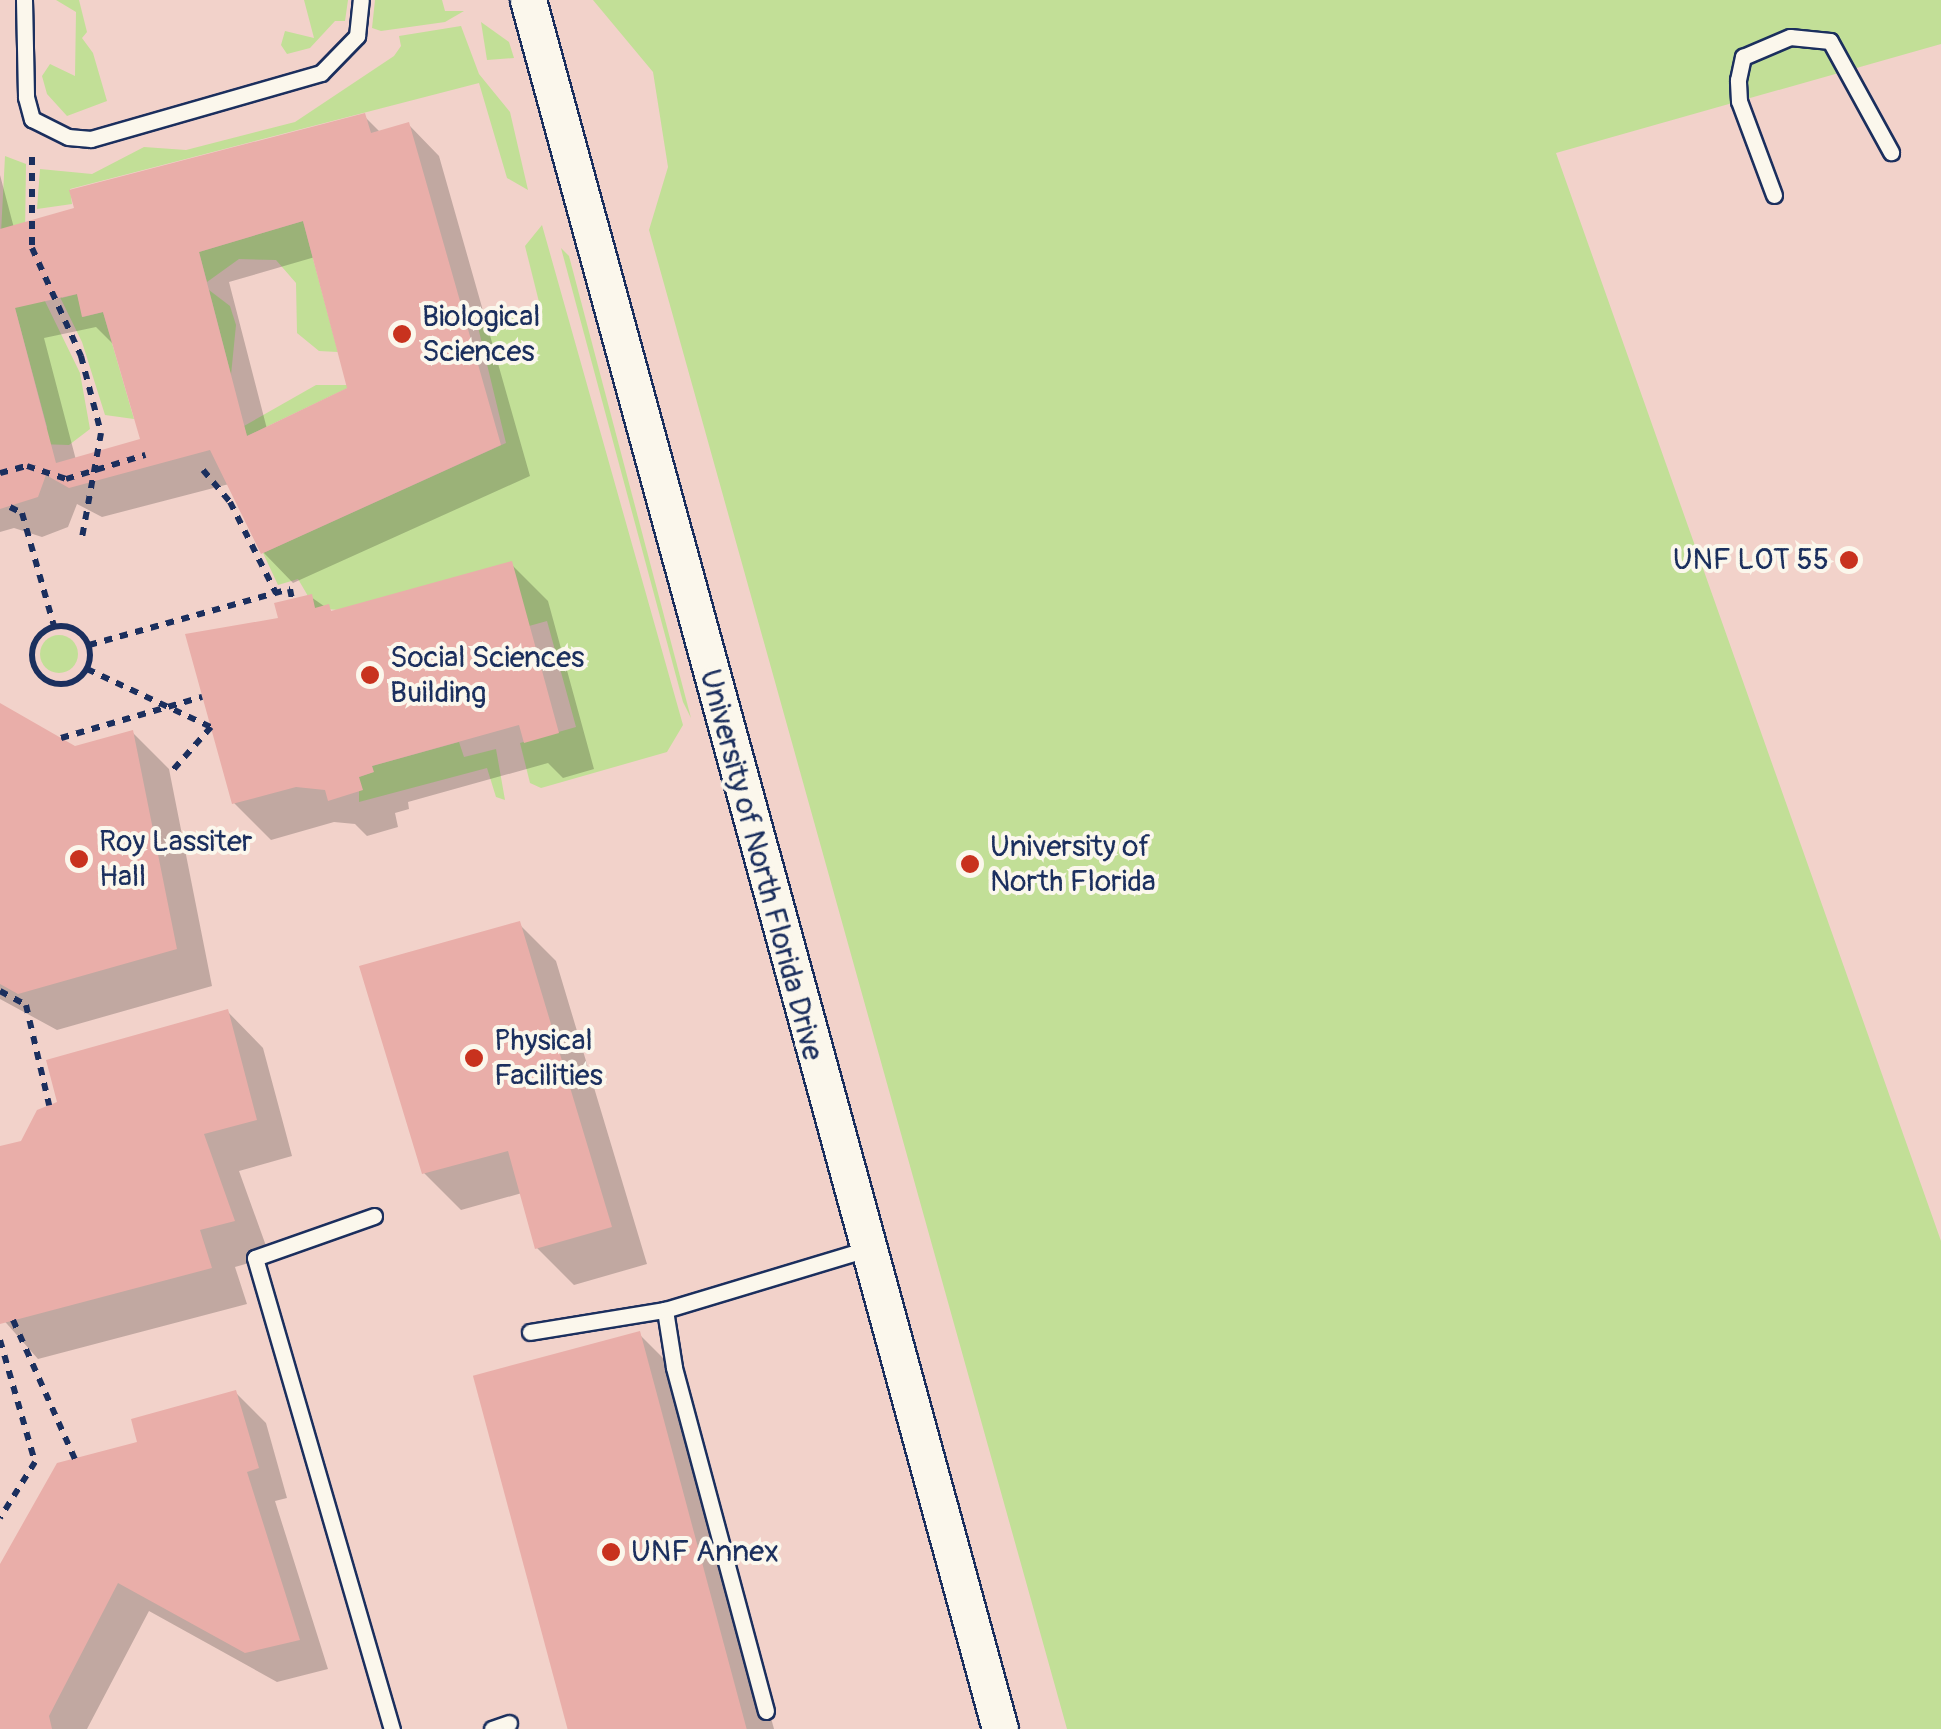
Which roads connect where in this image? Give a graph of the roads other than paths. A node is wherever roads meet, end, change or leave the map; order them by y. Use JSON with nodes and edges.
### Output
{"nodes":[{"id":1,"x":24,"y":0,"type":"edge"},
{"id":2,"x":361,"y":0,"type":"edge"},
{"id":3,"x":528,"y":0,"type":"edge"},
{"id":4,"x":1891,"y":152,"type":"dead end"},
{"id":5,"x":1774,"y":195,"type":"dead end"},
{"id":6,"x":374,"y":1216,"type":"dead end"},
{"id":7,"x":867,"y":1249,"type":"junction"},
{"id":8,"x":665,"y":1310,"type":"junction"},
{"id":9,"x":530,"y":1332,"type":"dead end"},
{"id":10,"x":766,"y":1712,"type":"dead end"},
{"id":11,"x":392,"y":1729,"type":"edge"},
{"id":12,"x":1000,"y":1729,"type":"edge"}],
"edges":[{"from":1,"to":2,"type":"lane"},
{"from":3,"to":7,"type":"street","name":"University of North Florida Drive"},
{"from":4,"to":5,"type":"lane"},
{"from":6,"to":11,"type":"lane"},
{"from":7,"to":8,"type":"lane"},
{"from":7,"to":12,"type":"street","name":"University of North Florida Drive"},
{"from":8,"to":9,"type":"lane"},
{"from":8,"to":10,"type":"lane"}]}
